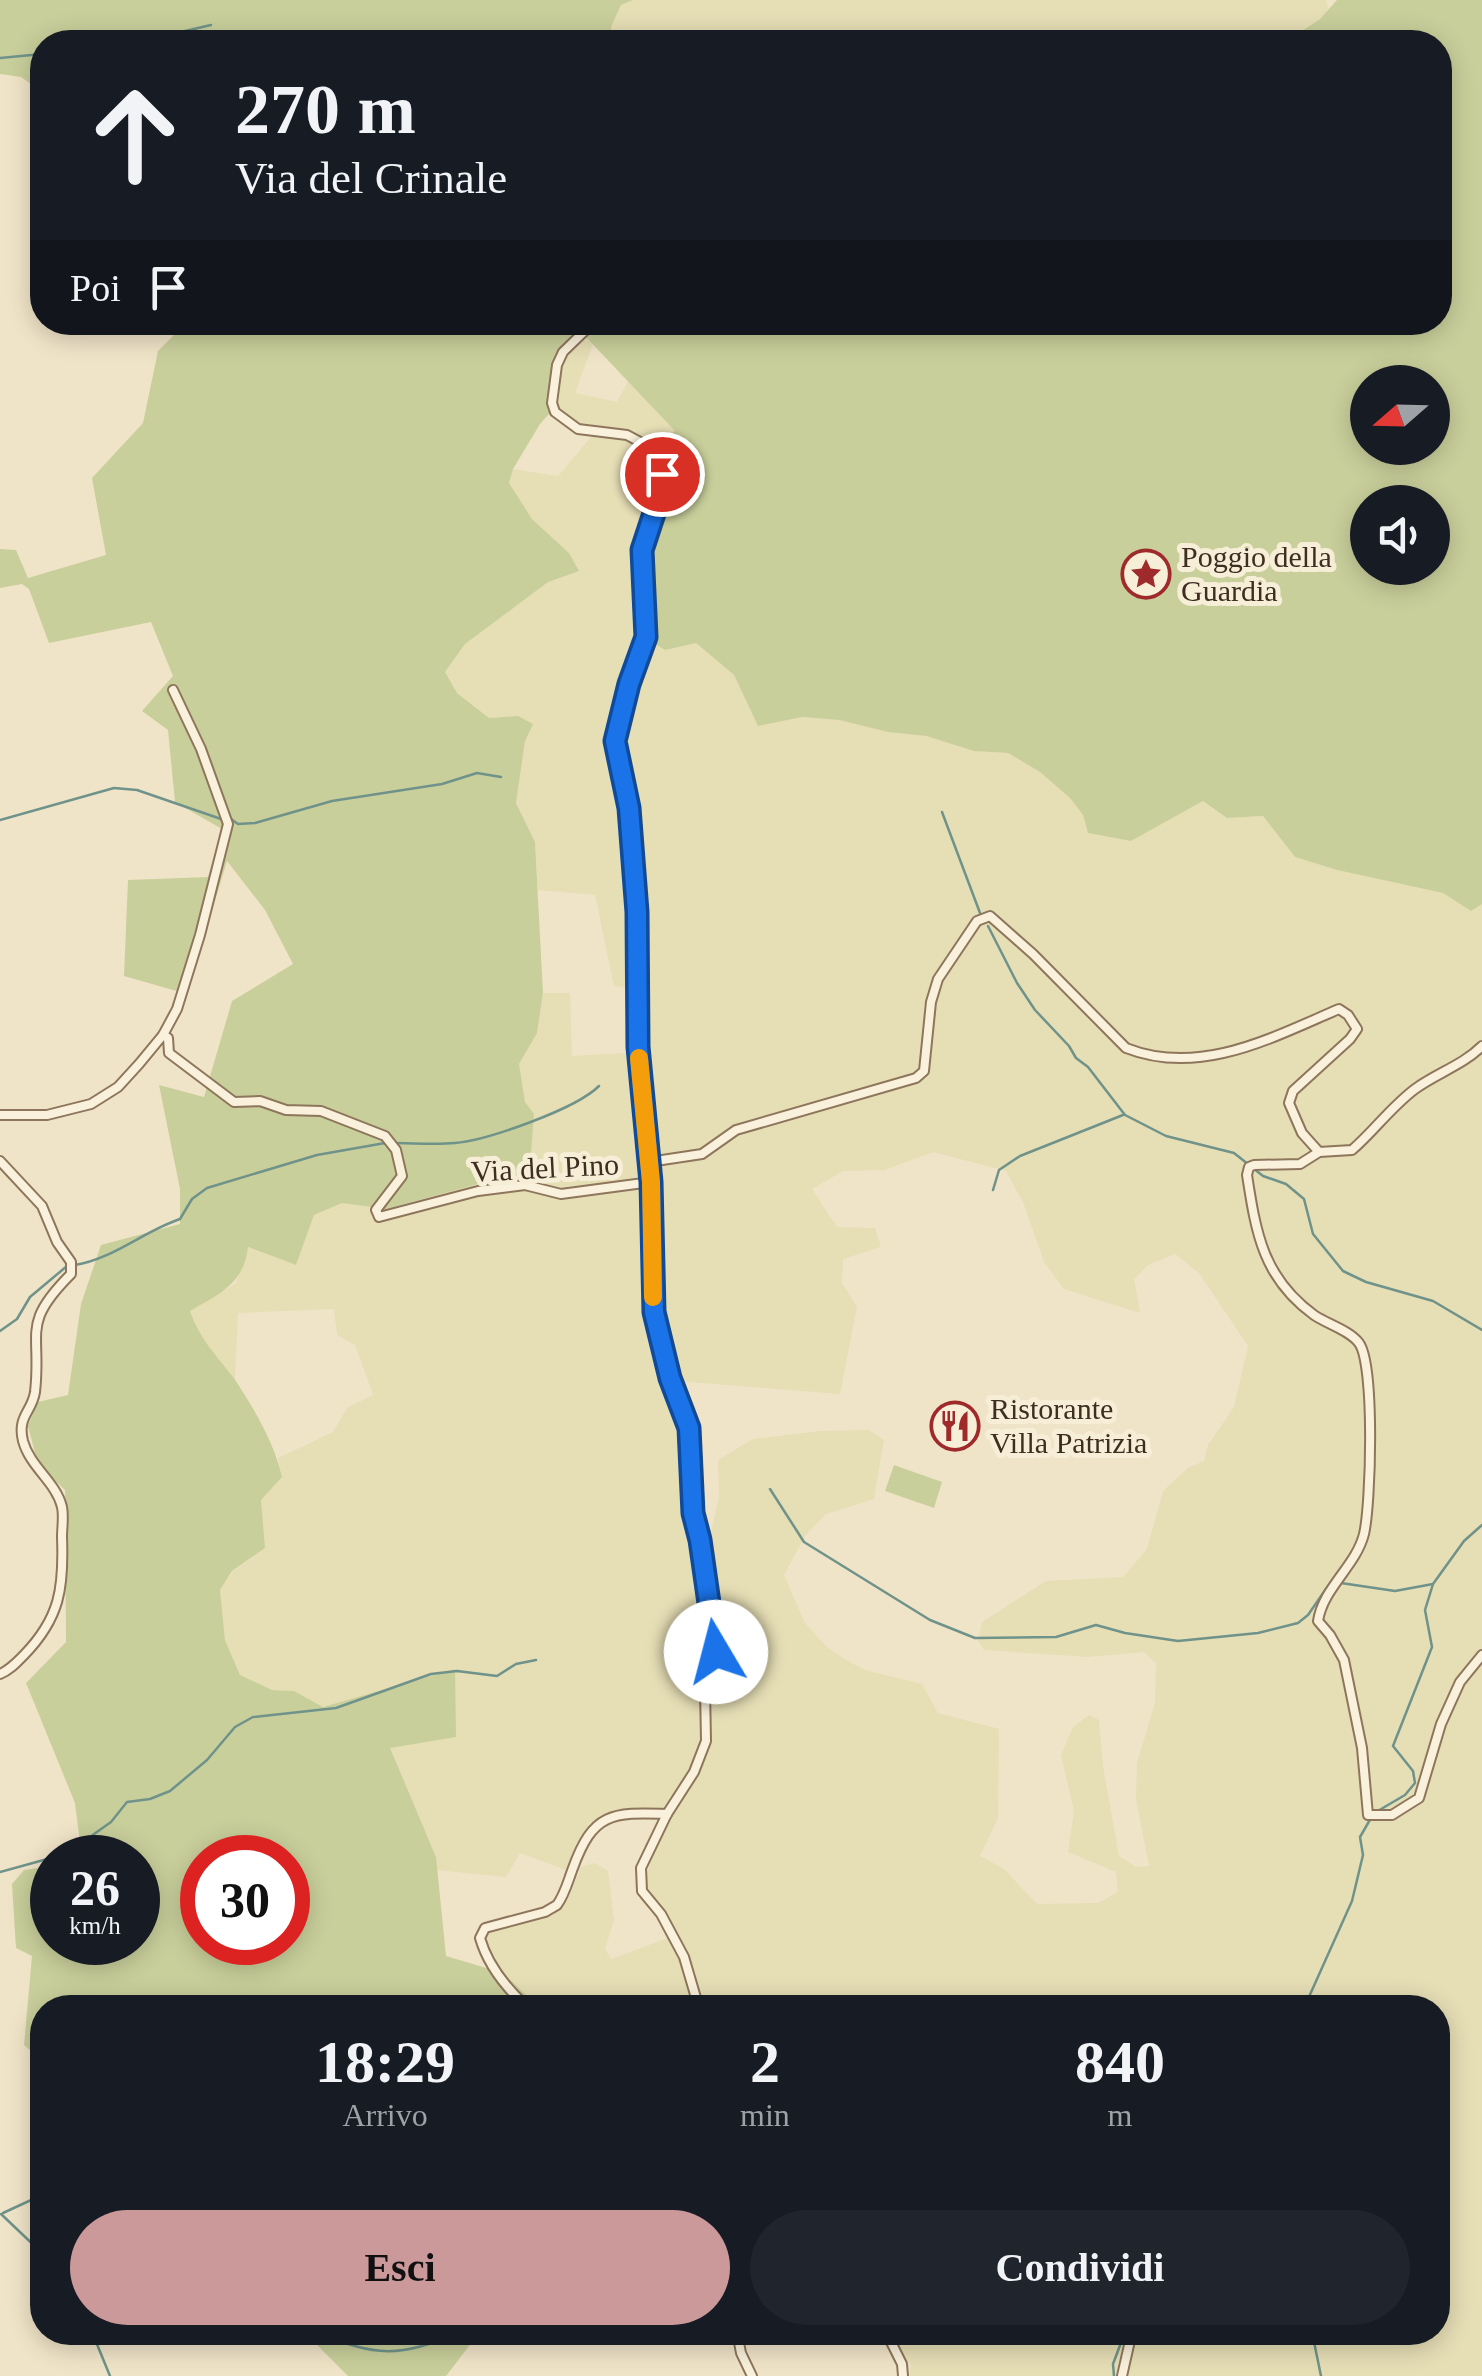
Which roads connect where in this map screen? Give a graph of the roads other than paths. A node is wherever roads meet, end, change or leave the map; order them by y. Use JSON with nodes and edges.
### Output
{"nodes":[{"id":1,"x":581,"y":335,"type":"edge"},
{"id":2,"x":173,"y":690,"type":"dead end"},
{"id":3,"x":163,"y":1035,"type":"junction"},
{"id":4,"x":1482,"y":1046,"type":"edge"},
{"id":5,"x":0,"y":1115,"type":"edge"},
{"id":6,"x":1318,"y":1152,"type":"junction"},
{"id":7,"x":0,"y":1160,"type":"edge"},
{"id":8,"x":649,"y":1162,"type":"junction"},
{"id":9,"x":651,"y":1182,"type":"junction"},
{"id":10,"x":1482,"y":1655,"type":"edge"},
{"id":11,"x":0,"y":1674,"type":"edge"},
{"id":12,"x":667,"y":1814,"type":"junction"},
{"id":13,"x":516,"y":1995,"type":"edge"},
{"id":14,"x":696,"y":1995,"type":"edge"},
{"id":15,"x":739,"y":2345,"type":"edge"},
{"id":16,"x":892,"y":2345,"type":"edge"},
{"id":17,"x":1129,"y":2345,"type":"edge"},
{"id":18,"x":752,"y":2376,"type":"edge"},
{"id":19,"x":904,"y":2376,"type":"edge"},
{"id":20,"x":1122,"y":2376,"type":"edge"}],
"edges":[{"from":1,"to":8,"type":"street"},
{"from":2,"to":3,"type":"street"},
{"from":3,"to":5,"type":"street"},
{"from":3,"to":9,"type":"street","name":"Via del Pino"},
{"from":4,"to":6,"type":"street"},
{"from":6,"to":8,"type":"street"},
{"from":6,"to":10,"type":"street"},
{"from":7,"to":11,"type":"street"},
{"from":8,"to":9,"type":"street"},
{"from":9,"to":12,"type":"street"},
{"from":12,"to":13,"type":"street"},
{"from":12,"to":14,"type":"street"},
{"from":15,"to":18,"type":"street"},
{"from":16,"to":19,"type":"street"},
{"from":17,"to":20,"type":"street"}]}
